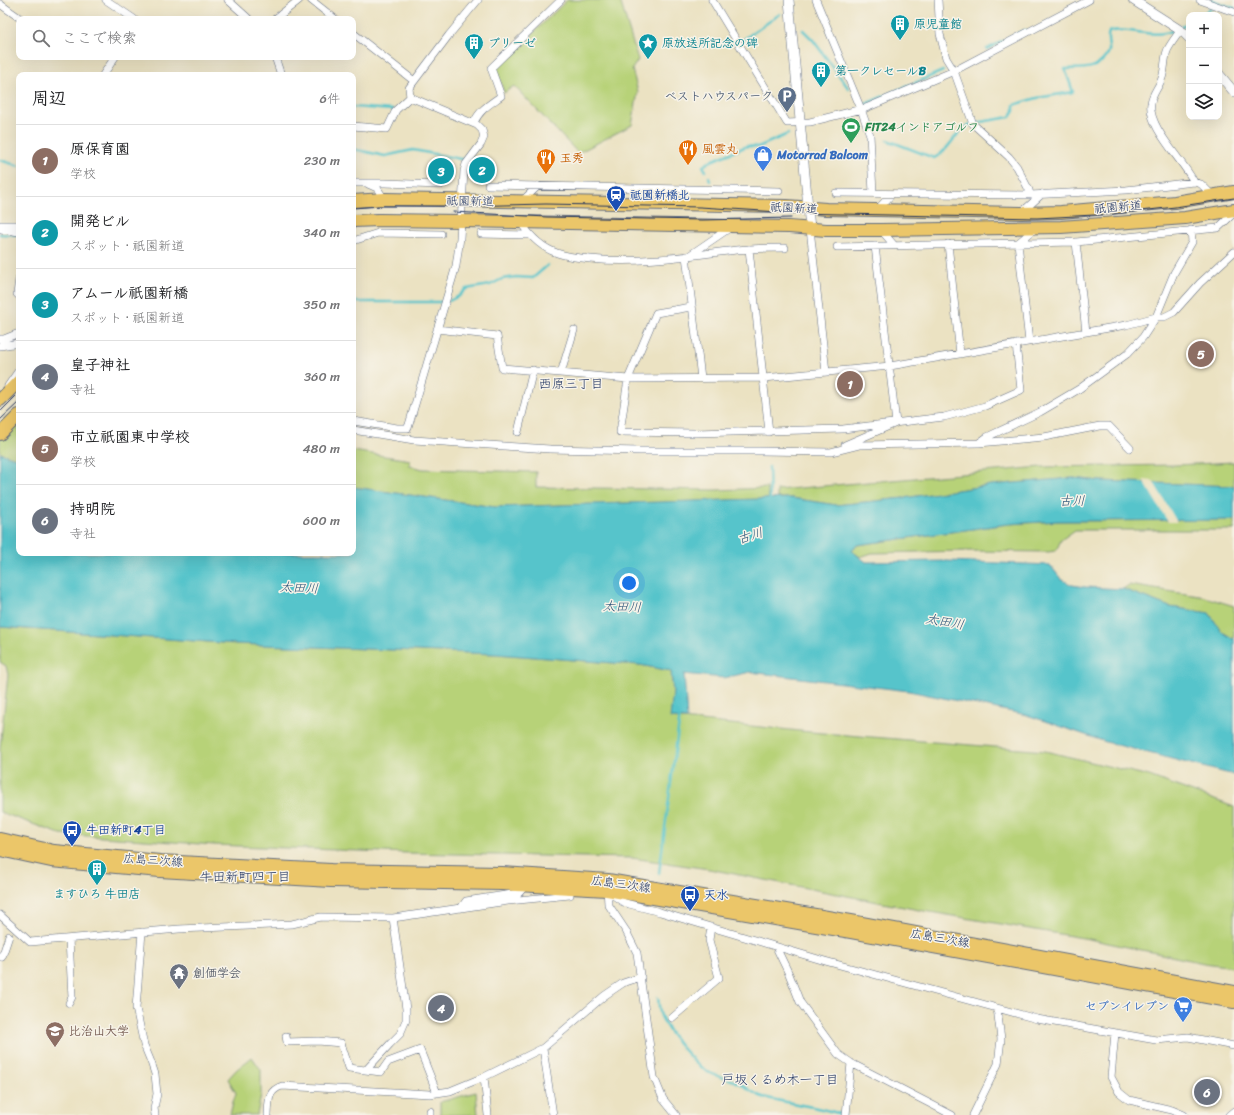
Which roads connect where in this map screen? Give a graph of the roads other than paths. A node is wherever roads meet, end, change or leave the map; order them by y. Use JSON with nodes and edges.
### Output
{"nodes":[{"id":1,"x":106,"y":0,"type":"edge"},
{"id":2,"x":228,"y":0,"type":"edge"},
{"id":3,"x":299,"y":0,"type":"edge"},
{"id":4,"x":311,"y":0,"type":"edge"},
{"id":5,"x":478,"y":0,"type":"edge"},
{"id":6,"x":561,"y":0,"type":"edge"},
{"id":7,"x":712,"y":0,"type":"edge"},
{"id":8,"x":789,"y":0,"type":"edge"},
{"id":9,"x":816,"y":0,"type":"edge"},
{"id":10,"x":938,"y":0,"type":"edge"},
{"id":11,"x":1089,"y":0,"type":"edge"},
{"id":12,"x":1133,"y":0,"type":"edge"},
{"id":13,"x":1200,"y":0,"type":"edge"},
{"id":14,"x":0,"y":4,"type":"edge"},
{"id":15,"x":1234,"y":12,"type":"edge"},
{"id":16,"x":17,"y":16,"type":"edge"},
{"id":17,"x":130,"y":16,"type":"edge"},
{"id":18,"x":246,"y":16,"type":"edge"},
{"id":19,"x":279,"y":16,"type":"edge"},
{"id":20,"x":331,"y":16,"type":"edge"},
{"id":21,"x":1180,"y":31,"type":"junction"},
{"id":22,"x":356,"y":35,"type":"edge"},
{"id":23,"x":1186,"y":36,"type":"edge"},
{"id":24,"x":113,"y":60,"type":"edge"},
{"id":25,"x":276,"y":60,"type":"edge"},
{"id":26,"x":954,"y":71,"type":"junction"},
{"id":27,"x":105,"y":72,"type":"edge"},
{"id":28,"x":280,"y":72,"type":"edge"},
{"id":29,"x":1222,"y":78,"type":"edge"},
{"id":30,"x":414,"y":81,"type":"junction"},
{"id":31,"x":1234,"y":92,"type":"edge"},
{"id":32,"x":410,"y":96,"type":"junction"},
{"id":33,"x":860,"y":109,"type":"junction"},
{"id":34,"x":800,"y":122,"type":"junction"},
{"id":35,"x":474,"y":123,"type":"junction"},
{"id":36,"x":356,"y":126,"type":"edge"},
{"id":37,"x":1194,"y":182,"type":"junction"},
{"id":38,"x":356,"y":183,"type":"edge"},
{"id":39,"x":364,"y":183,"type":"junction"},
{"id":40,"x":440,"y":184,"type":"dead end"},
{"id":41,"x":488,"y":185,"type":"dead end"},
{"id":42,"x":538,"y":186,"type":"junction"},
{"id":43,"x":708,"y":190,"type":"junction"},
{"id":44,"x":779,"y":191,"type":"dead end"},
{"id":45,"x":1234,"y":192,"type":"edge"},
{"id":46,"x":836,"y":193,"type":"dead end"},
{"id":47,"x":873,"y":193,"type":"junction"},
{"id":48,"x":892,"y":194,"type":"junction"},
{"id":49,"x":1042,"y":194,"type":"junction"},
{"id":50,"x":1030,"y":195,"type":"junction"},
{"id":51,"x":1213,"y":196,"type":"junction"},
{"id":52,"x":384,"y":199,"type":"junction"},
{"id":53,"x":462,"y":200,"type":"junction"},
{"id":54,"x":356,"y":201,"type":"edge"},
{"id":55,"x":521,"y":202,"type":"junction"},
{"id":56,"x":721,"y":206,"type":"junction"},
{"id":57,"x":808,"y":208,"type":"junction"},
{"id":58,"x":877,"y":210,"type":"junction"},
{"id":59,"x":1234,"y":211,"type":"edge"},
{"id":60,"x":1021,"y":213,"type":"junction"},
{"id":61,"x":356,"y":221,"type":"edge"},
{"id":62,"x":461,"y":221,"type":"junction"},
{"id":63,"x":521,"y":223,"type":"junction"},
{"id":64,"x":0,"y":225,"type":"edge"},
{"id":65,"x":16,"y":225,"type":"edge"},
{"id":66,"x":733,"y":226,"type":"junction"},
{"id":67,"x":1036,"y":228,"type":"junction"},
{"id":68,"x":810,"y":229,"type":"junction"},
{"id":69,"x":881,"y":230,"type":"junction"},
{"id":70,"x":1191,"y":230,"type":"junction"},
{"id":71,"x":16,"y":232,"type":"edge"},
{"id":72,"x":441,"y":234,"type":"dead end"},
{"id":73,"x":481,"y":234,"type":"dead end"},
{"id":74,"x":530,"y":236,"type":"junction"},
{"id":75,"x":356,"y":240,"type":"edge"},
{"id":76,"x":1076,"y":242,"type":"junction"},
{"id":77,"x":1018,"y":243,"type":"junction"},
{"id":78,"x":948,"y":244,"type":"junction"},
{"id":79,"x":894,"y":245,"type":"junction"},
{"id":80,"x":876,"y":246,"type":"junction"},
{"id":81,"x":837,"y":247,"type":"dead end"},
{"id":82,"x":785,"y":248,"type":"dead end"},
{"id":83,"x":749,"y":249,"type":"junction"},
{"id":84,"x":1234,"y":252,"type":"edge"},
{"id":85,"x":687,"y":256,"type":"junction"},
{"id":86,"x":691,"y":307,"type":"junction"},
{"id":87,"x":1156,"y":317,"type":"junction"},
{"id":88,"x":437,"y":329,"type":"junction"},
{"id":89,"x":574,"y":330,"type":"dead end"},
{"id":90,"x":1086,"y":332,"type":"junction"},
{"id":91,"x":16,"y":334,"type":"edge"},
{"id":92,"x":0,"y":339,"type":"edge"},
{"id":93,"x":1029,"y":342,"type":"junction"},
{"id":94,"x":16,"y":343,"type":"edge"},
{"id":95,"x":1016,"y":344,"type":"junction"},
{"id":96,"x":0,"y":346,"type":"edge"},
{"id":97,"x":960,"y":354,"type":"junction"},
{"id":98,"x":890,"y":366,"type":"junction"},
{"id":99,"x":532,"y":370,"type":"junction"},
{"id":100,"x":826,"y":372,"type":"junction"},
{"id":101,"x":562,"y":373,"type":"junction"},
{"id":102,"x":16,"y":375,"type":"edge"},
{"id":103,"x":701,"y":378,"type":"junction"},
{"id":104,"x":764,"y":378,"type":"junction"},
{"id":105,"x":628,"y":379,"type":"junction"},
{"id":106,"x":16,"y":384,"type":"edge"},
{"id":107,"x":0,"y":399,"type":"edge"},
{"id":108,"x":16,"y":418,"type":"edge"},
{"id":109,"x":356,"y":421,"type":"edge"},
{"id":110,"x":896,"y":423,"type":"junction"},
{"id":111,"x":356,"y":430,"type":"edge"},
{"id":112,"x":518,"y":432,"type":"dead end"},
{"id":113,"x":769,"y":432,"type":"junction"},
{"id":114,"x":0,"y":434,"type":"edge"},
{"id":115,"x":979,"y":443,"type":"junction"},
{"id":116,"x":1130,"y":448,"type":"dead end"},
{"id":117,"x":831,"y":452,"type":"junction"},
{"id":118,"x":0,"y":839,"type":"edge"},
{"id":119,"x":0,"y":850,"type":"edge"},
{"id":120,"x":526,"y":885,"type":"junction"},
{"id":121,"x":607,"y":885,"type":"junction"},
{"id":122,"x":570,"y":895,"type":"dead end"},
{"id":123,"x":461,"y":908,"type":"junction"},
{"id":124,"x":0,"y":915,"type":"edge"},
{"id":125,"x":393,"y":918,"type":"junction"},
{"id":126,"x":712,"y":927,"type":"junction"},
{"id":127,"x":142,"y":932,"type":"junction"},
{"id":128,"x":9,"y":936,"type":"dead end"},
{"id":129,"x":69,"y":939,"type":"junction"},
{"id":130,"x":776,"y":947,"type":"junction"},
{"id":131,"x":0,"y":956,"type":"edge"},
{"id":132,"x":641,"y":977,"type":"junction"},
{"id":133,"x":1234,"y":992,"type":"edge"},
{"id":134,"x":1234,"y":1002,"type":"edge"},
{"id":135,"x":69,"y":1003,"type":"dead end"},
{"id":136,"x":997,"y":1008,"type":"junction"},
{"id":137,"x":672,"y":1018,"type":"dead end"},
{"id":138,"x":1115,"y":1033,"type":"junction"},
{"id":139,"x":286,"y":1036,"type":"dead end"},
{"id":140,"x":1234,"y":1046,"type":"edge"},
{"id":141,"x":543,"y":1048,"type":"junction"},
{"id":142,"x":851,"y":1063,"type":"junction"},
{"id":143,"x":366,"y":1070,"type":"junction"},
{"id":144,"x":484,"y":1077,"type":"junction"},
{"id":145,"x":437,"y":1093,"type":"junction"},
{"id":146,"x":1234,"y":1111,"type":"edge"},
{"id":147,"x":155,"y":1115,"type":"edge"},
{"id":148,"x":268,"y":1115,"type":"edge"},
{"id":149,"x":488,"y":1115,"type":"edge"},
{"id":150,"x":553,"y":1115,"type":"edge"},
{"id":151,"x":676,"y":1115,"type":"edge"},
{"id":152,"x":846,"y":1115,"type":"edge"},
{"id":153,"x":952,"y":1115,"type":"edge"},
{"id":154,"x":972,"y":1115,"type":"edge"},
{"id":155,"x":1184,"y":1115,"type":"edge"},
{"id":156,"x":1229,"y":1115,"type":"edge"}],
"edges":[{"from":1,"to":17,"type":"street"},
{"from":2,"to":18,"type":"street"},
{"from":3,"to":19,"type":"street"},
{"from":4,"to":20,"type":"street"},
{"from":5,"to":30,"type":"street"},
{"from":6,"to":35,"type":"street"},
{"from":7,"to":34,"type":"street"},
{"from":8,"to":34,"type":"street"},
{"from":9,"to":33,"type":"street"},
{"from":10,"to":26,"type":"street"},
{"from":11,"to":26,"type":"street"},
{"from":12,"to":21,"type":"street"},
{"from":13,"to":15,"type":"street"},
{"from":14,"to":16,"type":"street"},
{"from":21,"to":23,"type":"street"},
{"from":21,"to":37,"type":"street"},
{"from":22,"to":30,"type":"street"},
{"from":24,"to":27,"type":"street"},
{"from":25,"to":28,"type":"street"},
{"from":26,"to":33,"type":"street"},
{"from":26,"to":50,"type":"street"},
{"from":29,"to":31,"type":"street"},
{"from":30,"to":32,"type":"street"},
{"from":32,"to":35,"type":"street"},
{"from":32,"to":36,"type":"street"},
{"from":33,"to":34,"type":"street"},
{"from":33,"to":47,"type":"street"},
{"from":34,"to":57,"type":"street"},
{"from":35,"to":53,"type":"street"},
{"from":37,"to":49,"type":"street"},
{"from":37,"to":51,"type":"street"},
{"from":38,"to":39,"type":"street"},
{"from":39,"to":40,"type":"street"},
{"from":39,"to":52,"type":"street"},
{"from":41,"to":42,"type":"street"},
{"from":42,"to":43,"type":"street"},
{"from":42,"to":55,"type":"street"},
{"from":43,"to":44,"type":"street"},
{"from":43,"to":56,"type":"street"},
{"from":45,"to":51,"type":"main road","name":"祇園新道"},
{"from":46,"to":47,"type":"street"},
{"from":47,"to":48,"type":"street"},
{"from":48,"to":50,"type":"street"},
{"from":48,"to":58,"type":"street"},
{"from":49,"to":50,"type":"street"},
{"from":49,"to":60,"type":"street"},
{"from":51,"to":60,"type":"main road","name":"祇園新道"},
{"from":52,"to":53,"type":"main road","name":"祇園新道"},
{"from":52,"to":54,"type":"main road","name":"祇園新道"},
{"from":53,"to":55,"type":"main road","name":"祇園新道"},
{"from":53,"to":62,"type":"street"},
{"from":55,"to":56,"type":"main road","name":"祇園新道"},
{"from":56,"to":57,"type":"main road","name":"祇園新道"},
{"from":57,"to":58,"type":"main road","name":"祇園新道"},
{"from":57,"to":68,"type":"street"},
{"from":58,"to":60,"type":"main road","name":"祇園新道"},
{"from":59,"to":67,"type":"main road","name":"祇園新道"},
{"from":59,"to":70,"type":"street"},
{"from":61,"to":62,"type":"main road","name":"祇園新道"},
{"from":62,"to":63,"type":"main road","name":"祇園新道"},
{"from":62,"to":88,"type":"street"},
{"from":63,"to":66,"type":"main road","name":"祇園新道"},
{"from":63,"to":74,"type":"street"},
{"from":64,"to":65,"type":"street"},
{"from":64,"to":71,"type":"street"},
{"from":66,"to":68,"type":"main road","name":"祇園新道"},
{"from":66,"to":85,"type":"street"},
{"from":67,"to":69,"type":"main road","name":"祇園新道"},
{"from":67,"to":77,"type":"street"},
{"from":68,"to":69,"type":"main road","name":"祇園新道"},
{"from":68,"to":100,"type":"street"},
{"from":69,"to":79,"type":"street"},
{"from":70,"to":76,"type":"street"},
{"from":70,"to":87,"type":"street"},
{"from":72,"to":75,"type":"street"},
{"from":73,"to":74,"type":"street"},
{"from":74,"to":85,"type":"street"},
{"from":76,"to":77,"type":"street"},
{"from":76,"to":90,"type":"street"},
{"from":77,"to":78,"type":"street"},
{"from":77,"to":93,"type":"street"},
{"from":78,"to":79,"type":"street"},
{"from":78,"to":97,"type":"street"},
{"from":79,"to":80,"type":"street"},
{"from":80,"to":81,"type":"street"},
{"from":80,"to":98,"type":"street"},
{"from":82,"to":83,"type":"street"},
{"from":83,"to":85,"type":"street"},
{"from":83,"to":104,"type":"street"},
{"from":84,"to":87,"type":"street"},
{"from":85,"to":86,"type":"street"},
{"from":86,"to":103,"type":"street"},
{"from":86,"to":105,"type":"street"},
{"from":87,"to":90,"type":"street"},
{"from":87,"to":115,"type":"street"},
{"from":88,"to":99,"type":"street"},
{"from":88,"to":109,"type":"street"},
{"from":89,"to":101,"type":"street"},
{"from":90,"to":93,"type":"street"},
{"from":91,"to":92,"type":"street"},
{"from":93,"to":95,"type":"street"},
{"from":94,"to":96,"type":"street"},
{"from":95,"to":97,"type":"street"},
{"from":95,"to":110,"type":"street"},
{"from":97,"to":98,"type":"street"},
{"from":98,"to":100,"type":"street"},
{"from":98,"to":110,"type":"street"},
{"from":99,"to":101,"type":"street"},
{"from":99,"to":112,"type":"street"},
{"from":100,"to":104,"type":"street"},
{"from":101,"to":105,"type":"street"},
{"from":102,"to":107,"type":"street"},
{"from":103,"to":104,"type":"street"},
{"from":103,"to":105,"type":"street"},
{"from":104,"to":113,"type":"street"},
{"from":105,"to":113,"type":"street"},
{"from":106,"to":107,"type":"main road"},
{"from":108,"to":114,"type":"main road"},
{"from":110,"to":113,"type":"street"},
{"from":110,"to":117,"type":"street"},
{"from":111,"to":117,"type":"street"},
{"from":115,"to":116,"type":"street"},
{"from":115,"to":117,"type":"street"},
{"from":118,"to":121,"type":"main road","name":"広島三次線"},
{"from":119,"to":120,"type":"main road","name":"広島三次線"},
{"from":120,"to":121,"type":"main road","name":"広島三次線"},
{"from":120,"to":123,"type":"street"},
{"from":121,"to":126,"type":"street"},
{"from":121,"to":132,"type":"street"},
{"from":121,"to":133,"type":"main road","name":"広島三次線"},
{"from":121,"to":134,"type":"main road","name":"広島三次線"},
{"from":122,"to":123,"type":"street"},
{"from":123,"to":125,"type":"street"},
{"from":124,"to":129,"type":"street"},
{"from":125,"to":127,"type":"street"},
{"from":125,"to":143,"type":"street"},
{"from":126,"to":130,"type":"street"},
{"from":126,"to":137,"type":"street"},
{"from":127,"to":129,"type":"street"},
{"from":127,"to":147,"type":"street"},
{"from":128,"to":131,"type":"street"},
{"from":129,"to":135,"type":"street"},
{"from":130,"to":136,"type":"street"},
{"from":130,"to":142,"type":"street"},
{"from":132,"to":141,"type":"street"},
{"from":132,"to":151,"type":"street"},
{"from":136,"to":138,"type":"street"},
{"from":136,"to":154,"type":"street"},
{"from":138,"to":140,"type":"street"},
{"from":138,"to":155,"type":"street"},
{"from":139,"to":143,"type":"street"},
{"from":141,"to":144,"type":"street"},
{"from":141,"to":150,"type":"street"},
{"from":142,"to":152,"type":"street"},
{"from":142,"to":153,"type":"street"},
{"from":143,"to":145,"type":"street"},
{"from":144,"to":145,"type":"street"},
{"from":144,"to":149,"type":"street"},
{"from":145,"to":148,"type":"street"},
{"from":146,"to":156,"type":"street"}]}
